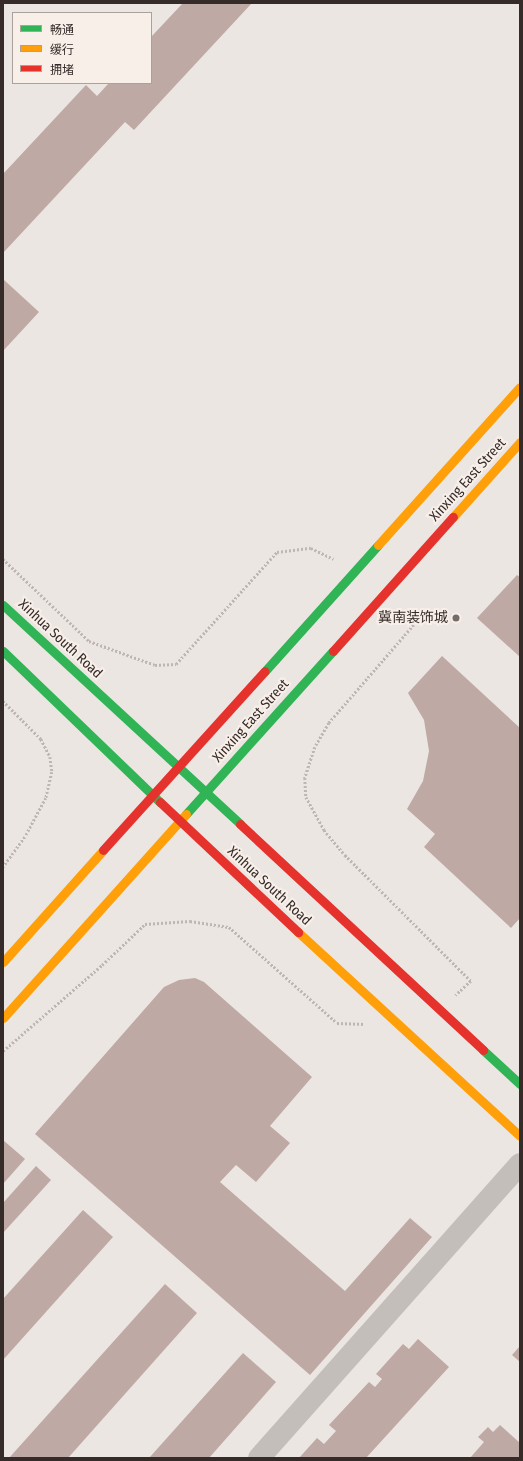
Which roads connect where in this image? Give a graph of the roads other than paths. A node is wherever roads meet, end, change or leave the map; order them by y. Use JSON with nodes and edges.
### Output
{"nodes":[{"id":1,"x":520,"y":387,"type":"edge"},
{"id":2,"x":520,"y":442,"type":"edge"},
{"id":3,"x":3,"y":605,"type":"edge"},
{"id":4,"x":3,"y":651,"type":"edge"},
{"id":5,"x":177,"y":768,"type":"junction"},
{"id":6,"x":204,"y":794,"type":"junction"},
{"id":7,"x":153,"y":795,"type":"junction"},
{"id":8,"x":180,"y":821,"type":"junction"},
{"id":9,"x":3,"y":962,"type":"edge"},
{"id":10,"x":3,"y":1018,"type":"edge"},
{"id":11,"x":520,"y":1084,"type":"edge"},
{"id":12,"x":520,"y":1136,"type":"edge"},
{"id":13,"x":520,"y":1164,"type":"edge"},
{"id":14,"x":259,"y":1458,"type":"edge"}],
"edges":[{"from":1,"to":5,"type":"main road","name":"Xinxing East Street"},
{"from":2,"to":6,"type":"main road","name":"Xinxing East Street"},
{"from":3,"to":5,"type":"main road","name":"Xinhua South Road"},
{"from":4,"to":7,"type":"main road","name":"Xinhua South Road"},
{"from":5,"to":6,"type":"main road","name":"Xinhua South Road"},
{"from":5,"to":7,"type":"main road","name":"Xinxing East Street"},
{"from":6,"to":8,"type":"main road","name":"Xinxing East Street"},
{"from":6,"to":11,"type":"main road","name":"Xinhua South Road"},
{"from":7,"to":8,"type":"main road","name":"Xinhua South Road"},
{"from":7,"to":9,"type":"main road","name":"Xinxing East Street"},
{"from":8,"to":10,"type":"main road","name":"Xinxing East Street"},
{"from":8,"to":12,"type":"main road","name":"Xinhua South Road"},
{"from":13,"to":14,"type":"street"}]}
